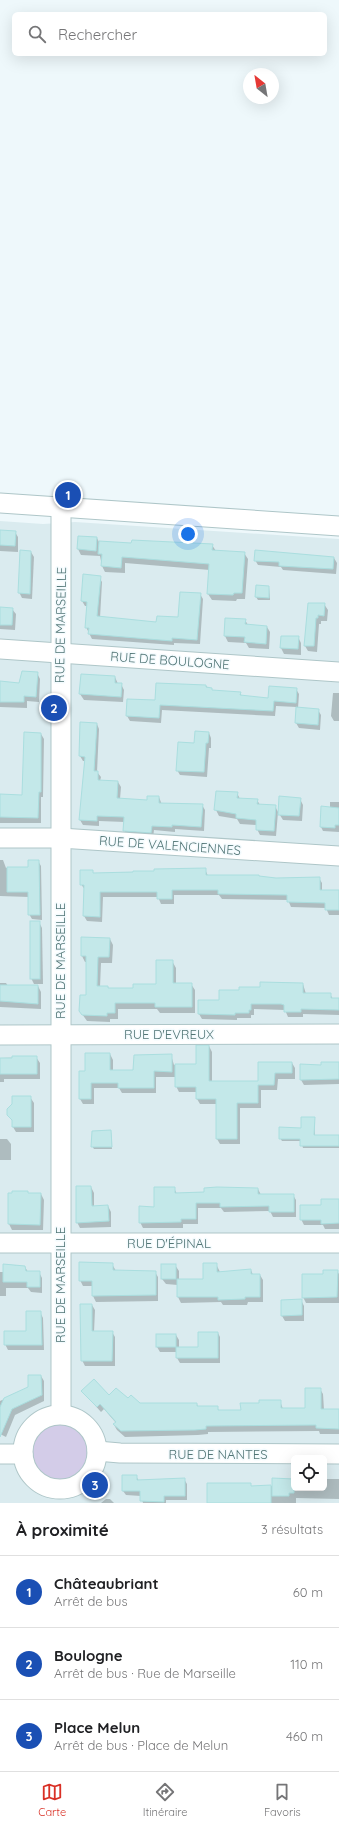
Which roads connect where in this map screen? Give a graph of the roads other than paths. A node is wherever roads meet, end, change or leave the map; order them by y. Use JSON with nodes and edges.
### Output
{"nodes":[{"id":1,"x":0,"y":503,"type":"edge"},
{"id":2,"x":61,"y":507,"type":"junction"},
{"id":3,"x":339,"y":526,"type":"edge"},
{"id":4,"x":0,"y":649,"type":"edge"},
{"id":5,"x":60,"y":653,"type":"junction"},
{"id":6,"x":339,"y":672,"type":"edge"},
{"id":7,"x":0,"y":838,"type":"edge"},
{"id":8,"x":60,"y":838,"type":"junction"},
{"id":9,"x":339,"y":856,"type":"edge"},
{"id":10,"x":60,"y":1034,"type":"junction"},
{"id":11,"x":339,"y":1034,"type":"edge"},
{"id":12,"x":0,"y":1035,"type":"edge"},
{"id":13,"x":0,"y":1243,"type":"edge"},
{"id":14,"x":60,"y":1243,"type":"junction"},
{"id":15,"x":339,"y":1243,"type":"edge"},
{"id":16,"x":61,"y":1414,"type":"junction"},
{"id":17,"x":97,"y":1452,"type":"junction"},
{"id":18,"x":0,"y":1454,"type":"edge"},
{"id":19,"x":22,"y":1454,"type":"junction"},
{"id":20,"x":339,"y":1454,"type":"edge"},
{"id":21,"x":61,"y":1496,"type":"edge"}],
"edges":[{"from":1,"to":2,"type":"street"},
{"from":2,"to":3,"type":"street"},
{"from":2,"to":5,"type":"street","name":"RUE DE MARSEILLE"},
{"from":4,"to":5,"type":"street","name":"RUE DE BOULOGNE"},
{"from":5,"to":6,"type":"street","name":"RUE DE BOULOGNE"},
{"from":5,"to":8,"type":"street","name":"RUE DE MARSEILLE"},
{"from":7,"to":8,"type":"street","name":"RUE DE VALENCIENNES"},
{"from":8,"to":9,"type":"street","name":"RUE DE VALENCIENNES"},
{"from":8,"to":10,"type":"street","name":"RUE DE MARSEILLE"},
{"from":10,"to":11,"type":"street","name":"RUE D'EVREUX"},
{"from":10,"to":12,"type":"street","name":"RUE D'EVREUX"},
{"from":10,"to":14,"type":"street","name":"RUE DE MARSEILLE"},
{"from":13,"to":14,"type":"street","name":"RUE D'ÉPINAL"},
{"from":14,"to":15,"type":"street","name":"RUE D'ÉPINAL"},
{"from":14,"to":16,"type":"street","name":"RUE DE MARSEILLE"},
{"from":16,"to":17,"type":"street"},
{"from":16,"to":19,"type":"street"},
{"from":17,"to":20,"type":"street","name":"RUE DE NANTES"},
{"from":17,"to":21,"type":"street"},
{"from":18,"to":19,"type":"street"},
{"from":19,"to":21,"type":"street"}]}
